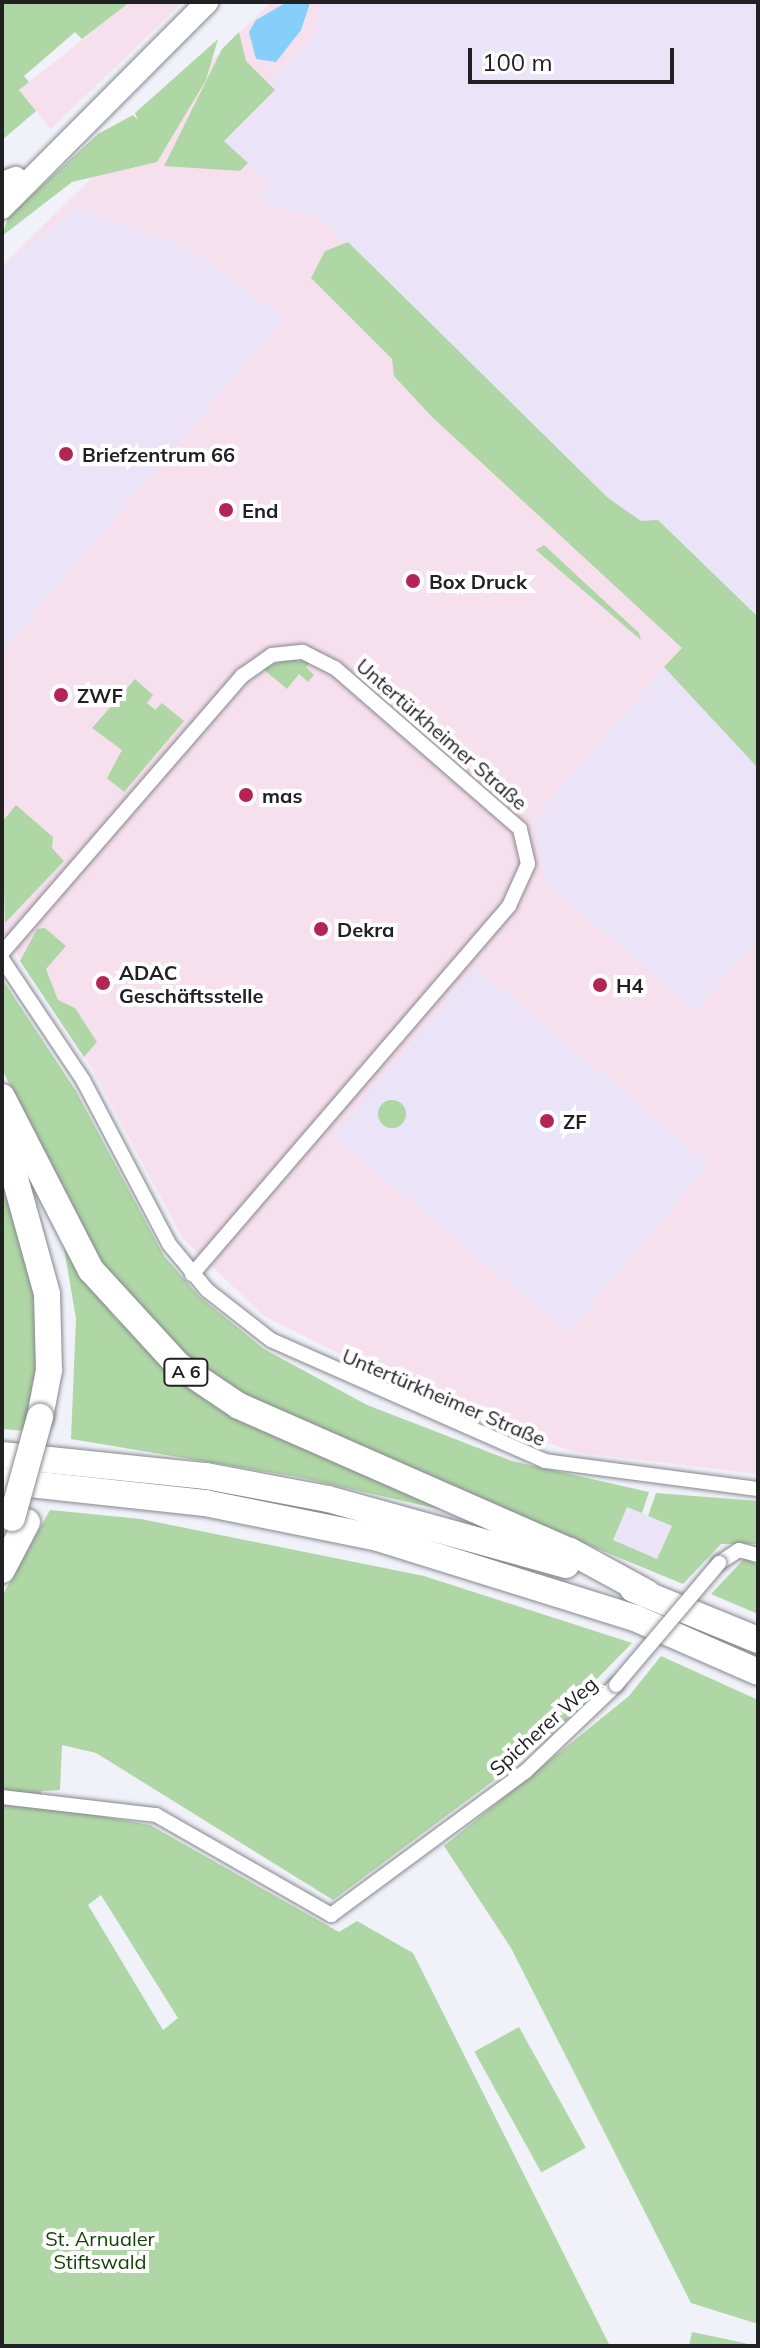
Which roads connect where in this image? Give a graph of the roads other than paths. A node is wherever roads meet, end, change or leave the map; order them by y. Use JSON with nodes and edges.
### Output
{"nodes":[{"id":1,"x":207,"y":2,"type":"edge"},
{"id":2,"x":83,"y":126,"type":"junction"},
{"id":3,"x":7,"y":183,"type":"edge"},
{"id":4,"x":2,"y":208,"type":"edge"},
{"id":5,"x":2,"y":956,"type":"edge"},
{"id":6,"x":2,"y":1097,"type":"edge"},
{"id":7,"x":12,"y":1136,"type":"edge"},
{"id":8,"x":192,"y":1274,"type":"junction"},
{"id":9,"x":2,"y":1447,"type":"edge"},
{"id":10,"x":2,"y":1455,"type":"edge"},
{"id":11,"x":53,"y":1459,"type":"junction"},
{"id":12,"x":2,"y":1481,"type":"edge"},
{"id":13,"x":758,"y":1489,"type":"edge"},
{"id":14,"x":13,"y":1526,"type":"edge"},
{"id":15,"x":758,"y":1555,"type":"edge"},
{"id":16,"x":2,"y":1570,"type":"edge"},
{"id":17,"x":647,"y":1593,"type":"junction"},
{"id":18,"x":758,"y":1640,"type":"edge"},
{"id":19,"x":758,"y":1672,"type":"edge"},
{"id":20,"x":2,"y":1797,"type":"edge"}],
"edges":[{"from":1,"to":2,"type":"main road"},
{"from":2,"to":3,"type":"main road"},
{"from":2,"to":4,"type":"main road"},
{"from":5,"to":8,"type":"street","name":"Untertürkheimer Straße"},
{"from":5,"to":8,"type":"street","name":"Untertürkheimer Straße"},
{"from":6,"to":7,"type":"highway","number":"A 6"},
{"from":7,"to":14,"type":"highway","number":"A 6","bridge":true},
{"from":7,"to":17,"type":"highway","number":"A 6"},
{"from":8,"to":13,"type":"street","name":"Untertürkheimer Straße"},
{"from":9,"to":11,"type":"highway"},
{"from":10,"to":11,"type":"highway","number":"A 6"},
{"from":11,"to":17,"type":"highway","number":"A 6"},
{"from":12,"to":19,"type":"highway"},
{"from":14,"to":16,"type":"highway"},
{"from":15,"to":20,"type":"street","name":"Spicherer Weg","bridge":true},
{"from":17,"to":18,"type":"highway","number":"A 6"}]}
